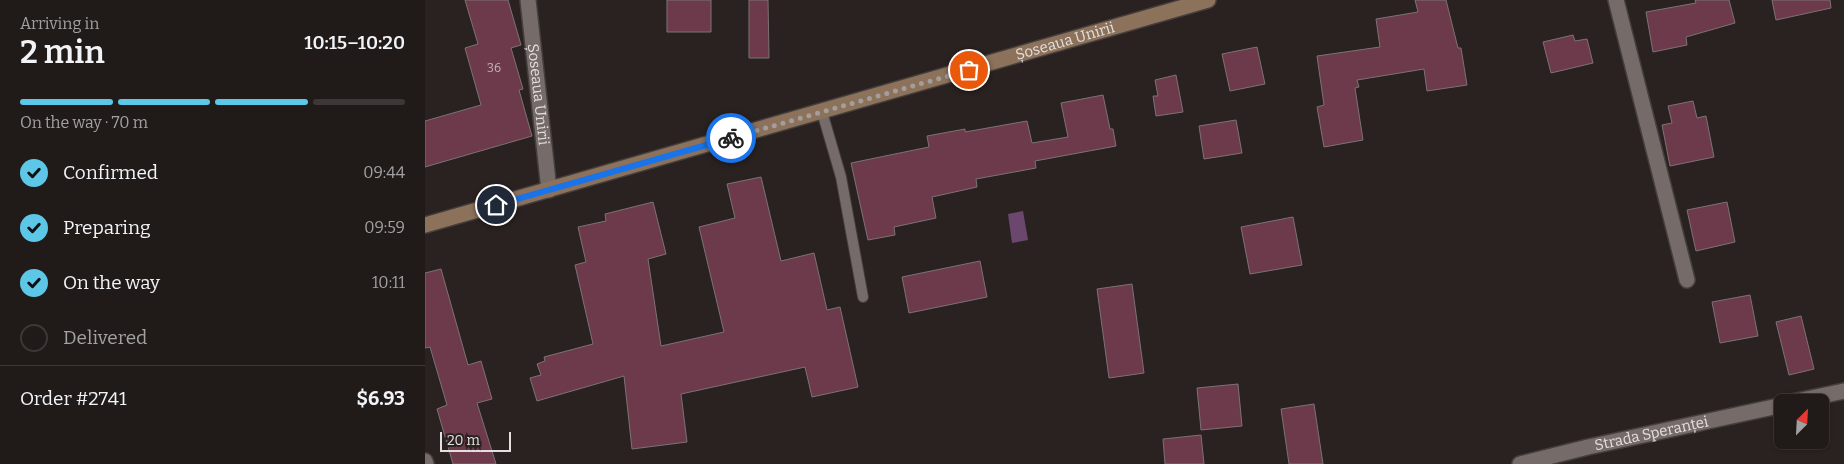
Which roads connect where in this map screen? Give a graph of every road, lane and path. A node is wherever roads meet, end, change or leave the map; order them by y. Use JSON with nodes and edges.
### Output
{"nodes":[{"id":1,"x":528,"y":0,"type":"edge"},
{"id":2,"x":1208,"y":0,"type":"edge"},
{"id":3,"x":1615,"y":0,"type":"edge"},
{"id":4,"x":822,"y":112,"type":"junction"},
{"id":5,"x":549,"y":190,"type":"junction"},
{"id":6,"x":425,"y":225,"type":"edge"},
{"id":7,"x":1687,"y":280,"type":"dead end"},
{"id":8,"x":863,"y":297,"type":"dead end"},
{"id":9,"x":1844,"y":391,"type":"edge"},
{"id":10,"x":1829,"y":394,"type":"edge"},
{"id":11,"x":1774,"y":407,"type":"edge"},
{"id":12,"x":1520,"y":464,"type":"edge"}],
"edges":[{"from":1,"to":5,"type":"street","name":"Șoseaua Unirii"},
{"from":2,"to":4,"type":"main road","name":"Șoseaua Unirii"},
{"from":3,"to":7,"type":"street"},
{"from":4,"to":5,"type":"main road","name":"Șoseaua Unirii"},
{"from":4,"to":8,"type":"lane"},
{"from":5,"to":6,"type":"main road","name":"Șoseaua Unirii"},
{"from":9,"to":10,"type":"street"},
{"from":11,"to":12,"type":"street","name":"Strada Speranței"}]}
